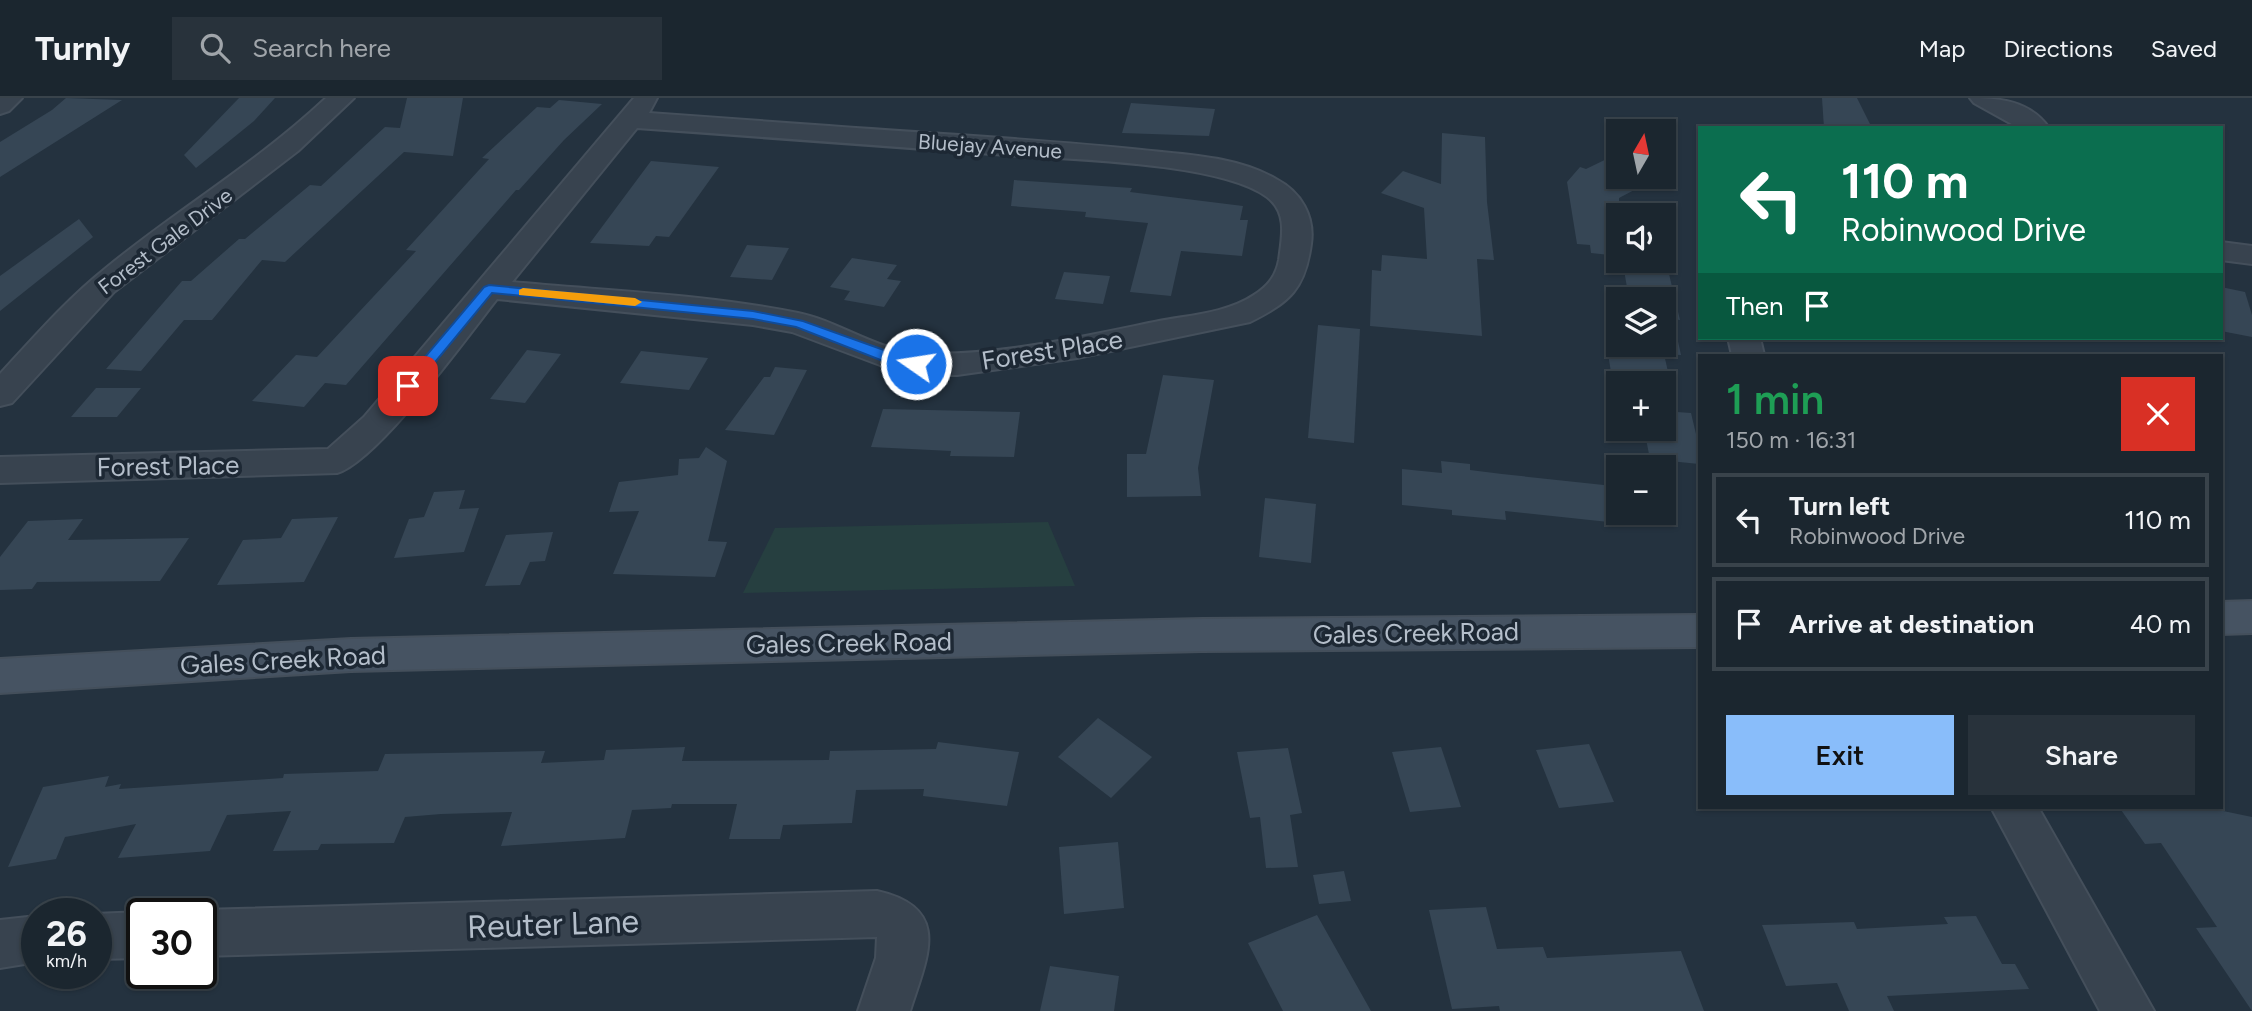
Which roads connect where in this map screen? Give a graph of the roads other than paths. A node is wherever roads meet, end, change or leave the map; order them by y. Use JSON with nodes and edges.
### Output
{"nodes":[{"id":1,"x":9,"y":98,"type":"edge"},
{"id":2,"x":341,"y":98,"type":"edge"},
{"id":3,"x":1983,"y":98,"type":"edge"},
{"id":4,"x":0,"y":106,"type":"edge"},
{"id":5,"x":638,"y":108,"type":"edge"},
{"id":6,"x":2033,"y":126,"type":"edge"},
{"id":7,"x":2223,"y":251,"type":"edge"},
{"id":8,"x":1296,"y":253,"type":"joint"},
{"id":9,"x":2252,"y":255,"type":"edge"},
{"id":10,"x":489,"y":289,"type":"junction"},
{"id":11,"x":0,"y":395,"type":"edge"},
{"id":12,"x":0,"y":470,"type":"edge"},
{"id":13,"x":2252,"y":617,"type":"edge"},
{"id":14,"x":2223,"y":618,"type":"edge"},
{"id":15,"x":1698,"y":631,"type":"edge"},
{"id":16,"x":0,"y":676,"type":"edge"},
{"id":17,"x":2015,"y":809,"type":"edge"},
{"id":18,"x":217,"y":933,"type":"edge"},
{"id":19,"x":21,"y":941,"type":"edge"},
{"id":20,"x":0,"y":944,"type":"edge"},
{"id":21,"x":884,"y":1011,"type":"edge"},
{"id":22,"x":2128,"y":1011,"type":"edge"}],
"edges":[{"from":1,"to":4,"type":"street"},
{"from":2,"to":11,"type":"street","name":"Forest Gale Drive"},
{"from":3,"to":6,"type":"street"},
{"from":5,"to":8,"type":"street","name":"Bluejay Avenue"},
{"from":5,"to":10,"type":"street"},
{"from":7,"to":9,"type":"street"},
{"from":8,"to":10,"type":"street","name":"Forest Place"},
{"from":10,"to":12,"type":"street","name":"Forest Place"},
{"from":13,"to":14,"type":"main road"},
{"from":15,"to":16,"type":"main road","name":"Gales Creek Road"},
{"from":17,"to":22,"type":"street"},
{"from":18,"to":21,"type":"street","name":"Reuter Lane"},
{"from":19,"to":20,"type":"street"}]}
